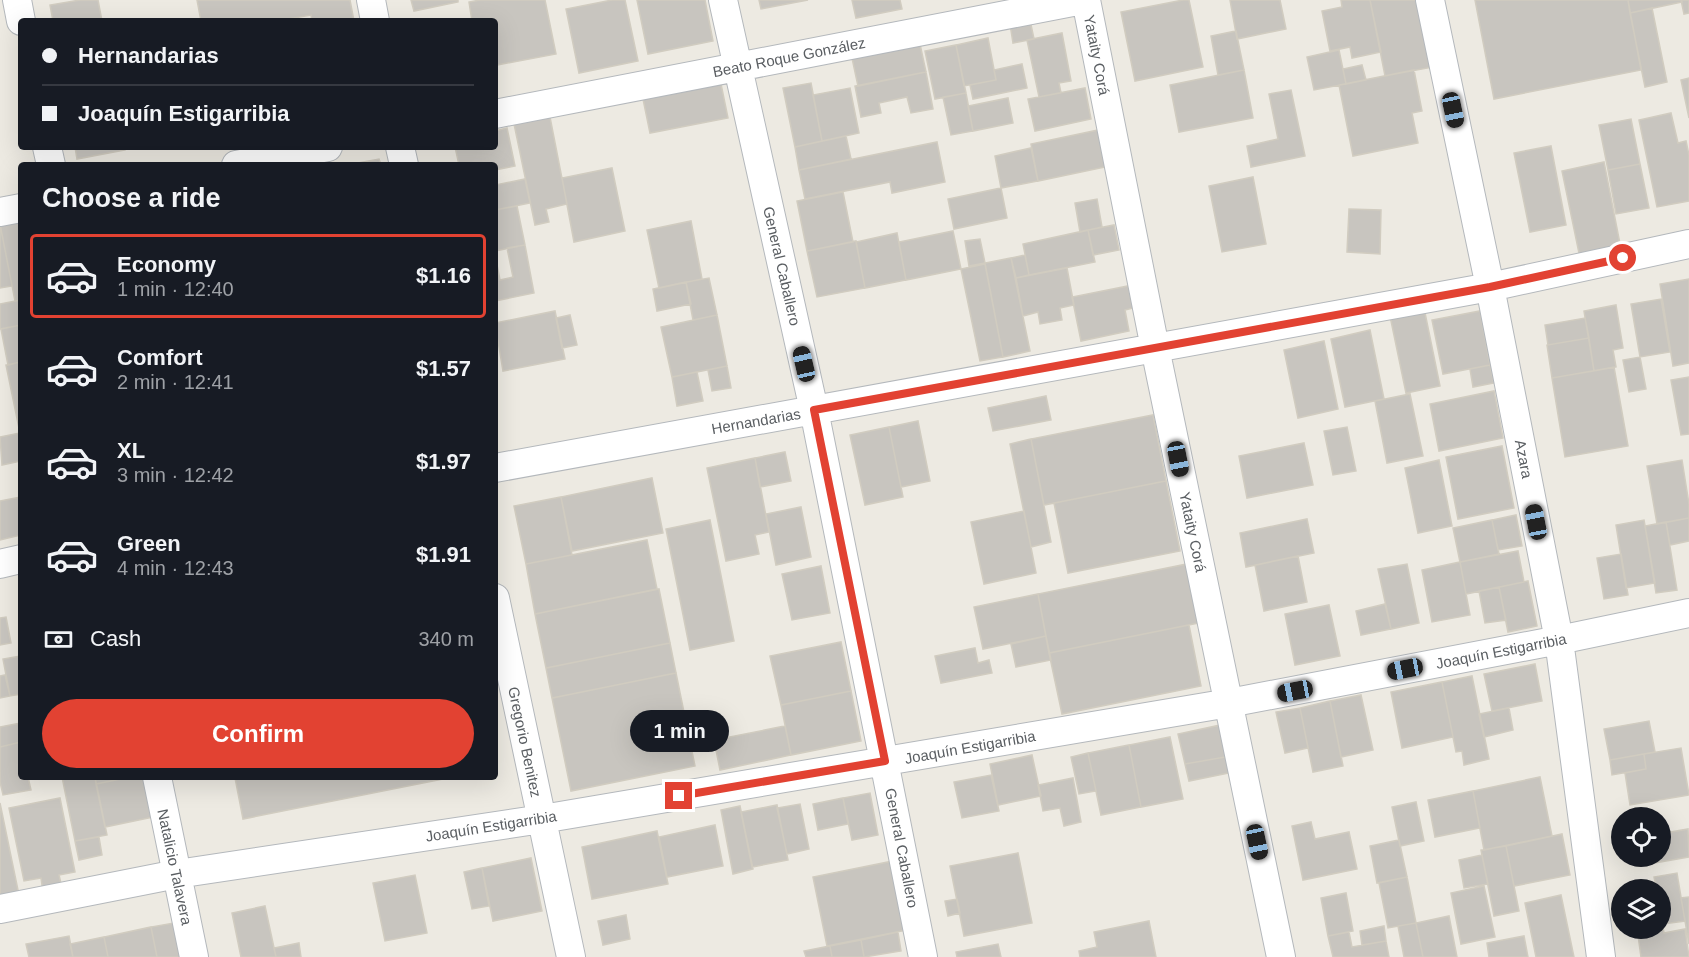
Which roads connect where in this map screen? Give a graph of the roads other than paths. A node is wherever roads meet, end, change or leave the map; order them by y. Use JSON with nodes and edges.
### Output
{"nodes":[{"id":1,"x":17,"y":0,"type":"edge"},
{"id":2,"x":370,"y":0,"type":"edge"},
{"id":3,"x":723,"y":0,"type":"edge"},
{"id":4,"x":1084,"y":0,"type":"edge"},
{"id":5,"x":1430,"y":0,"type":"edge"},
{"id":6,"x":20,"y":18,"type":"edge"},
{"id":7,"x":374,"y":18,"type":"edge"},
{"id":8,"x":737,"y":67,"type":"junction"},
{"id":9,"x":498,"y":113,"type":"edge"},
{"id":10,"x":313,"y":150,"type":"edge"},
{"id":11,"x":251,"y":162,"type":"edge"},
{"id":12,"x":18,"y":209,"type":"edge"},
{"id":13,"x":0,"y":212,"type":"edge"},
{"id":14,"x":1689,"y":244,"type":"edge"},
{"id":15,"x":1490,"y":287,"type":"junction"},
{"id":16,"x":1155,"y":348,"type":"junction"},
{"id":17,"x":814,"y":410,"type":"junction"},
{"id":18,"x":498,"y":467,"type":"edge"},
{"id":19,"x":18,"y":560,"type":"edge"},
{"id":20,"x":0,"y":564,"type":"edge"},
{"id":21,"x":498,"y":612,"type":"edge"},
{"id":22,"x":1689,"y":613,"type":"edge"},
{"id":23,"x":1559,"y":640,"type":"junction"},
{"id":24,"x":1229,"y":704,"type":"junction"},
{"id":25,"x":885,"y":761,"type":"junction"},
{"id":26,"x":157,"y":780,"type":"edge"},
{"id":27,"x":542,"y":819,"type":"junction"},
{"id":28,"x":177,"y":874,"type":"junction"},
{"id":29,"x":0,"y":909,"type":"edge"},
{"id":30,"x":194,"y":957,"type":"edge"},
{"id":31,"x":571,"y":957,"type":"edge"},
{"id":32,"x":924,"y":957,"type":"edge"},
{"id":33,"x":1281,"y":957,"type":"edge"},
{"id":34,"x":1601,"y":957,"type":"edge"}],
"edges":[{"from":1,"to":6,"type":"street"},
{"from":2,"to":7,"type":"street"},
{"from":3,"to":8,"type":"street","name":"General Caballero"},
{"from":4,"to":8,"type":"street","name":"Beato Roque González"},
{"from":4,"to":16,"type":"street","name":"Yataity Corá"},
{"from":5,"to":15,"type":"street","name":"Azara"},
{"from":8,"to":9,"type":"street","name":"Beato Roque González"},
{"from":8,"to":17,"type":"street","name":"General Caballero"},
{"from":10,"to":11,"type":"street"},
{"from":12,"to":13,"type":"street"},
{"from":14,"to":15,"type":"street","name":"Hernandarias"},
{"from":15,"to":16,"type":"street","name":"Hernandarias"},
{"from":15,"to":23,"type":"street","name":"Azara"},
{"from":16,"to":17,"type":"street","name":"Hernandarias"},
{"from":16,"to":24,"type":"street","name":"Yataity Corá"},
{"from":17,"to":18,"type":"street","name":"Hernandarias"},
{"from":17,"to":25,"type":"street","name":"General Caballero"},
{"from":19,"to":20,"type":"street"},
{"from":21,"to":27,"type":"street","name":"Gregorio Benitez"},
{"from":22,"to":23,"type":"street","name":"Joaquín Estigarribia"},
{"from":23,"to":24,"type":"street","name":"Joaquín Estigarribia"},
{"from":23,"to":34,"type":"street","name":"Azara"},
{"from":24,"to":25,"type":"street","name":"Joaquín Estigarribia"},
{"from":24,"to":33,"type":"street","name":"Yataity Corá"},
{"from":25,"to":27,"type":"street","name":"Joaquín Estigarribia"},
{"from":25,"to":32,"type":"street","name":"General Caballero"},
{"from":26,"to":28,"type":"street","name":"Natalicio Talavera"},
{"from":27,"to":28,"type":"street","name":"Joaquín Estigarribia"},
{"from":27,"to":31,"type":"street","name":"Gregorio Benitez"},
{"from":28,"to":29,"type":"street","name":"Joaquín Estigarribia"},
{"from":28,"to":30,"type":"street","name":"Natalicio Talavera"}]}
